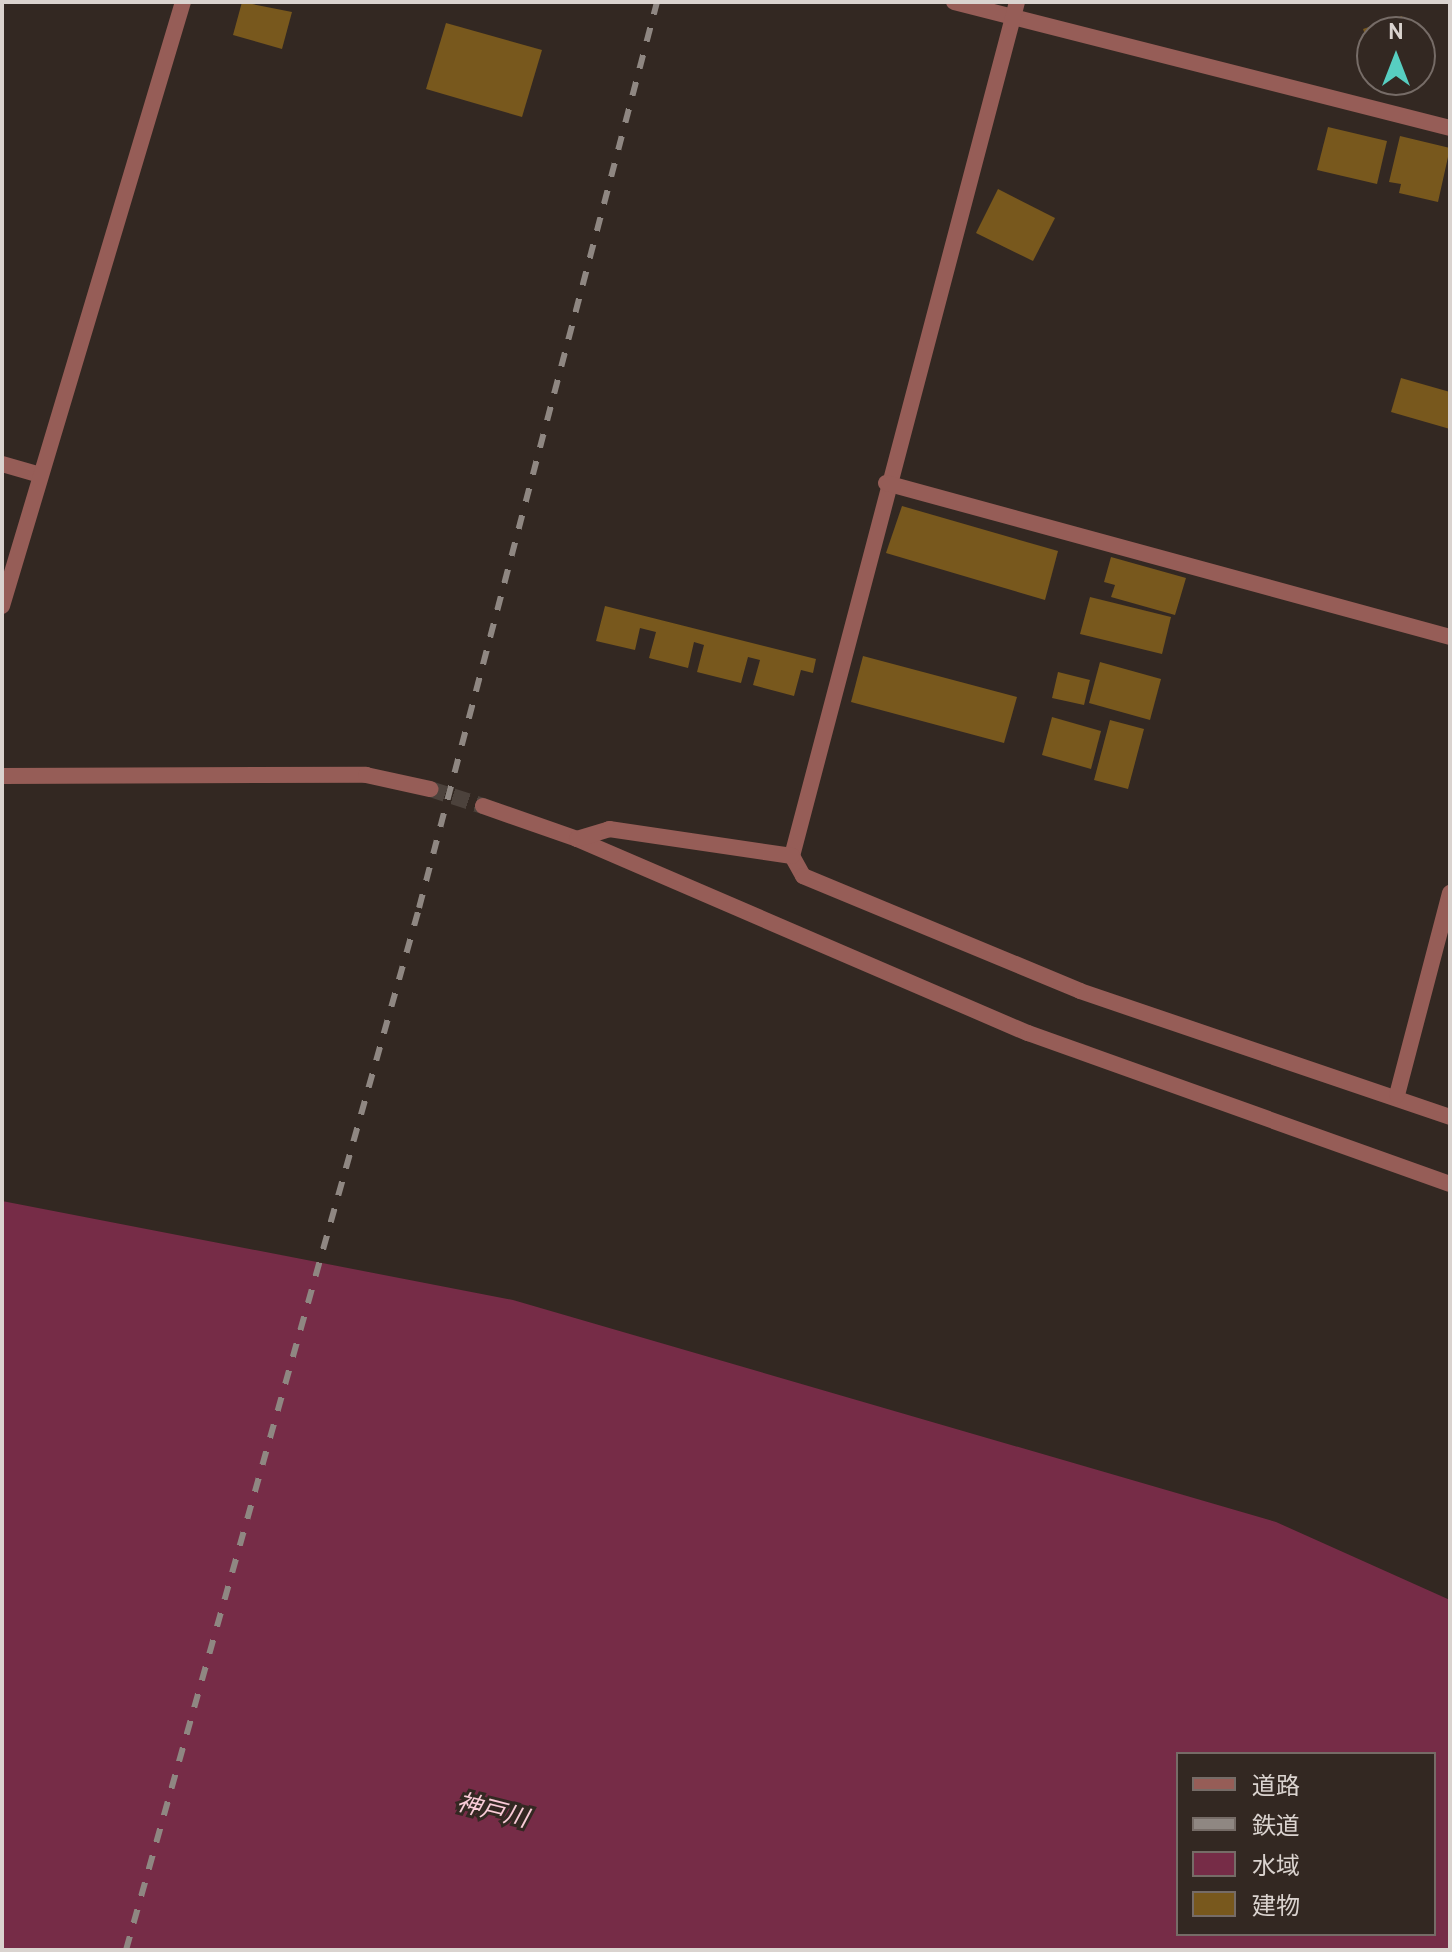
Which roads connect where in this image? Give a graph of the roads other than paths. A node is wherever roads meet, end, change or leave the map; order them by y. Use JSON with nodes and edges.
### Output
{"nodes":[{"id":1,"x":183,"y":2,"type":"edge"},
{"id":2,"x":954,"y":2,"type":"edge"},
{"id":3,"x":1016,"y":10,"type":"edge"},
{"id":4,"x":1450,"y":128,"type":"edge"},
{"id":5,"x":2,"y":464,"type":"edge"},
{"id":6,"x":40,"y":475,"type":"junction"},
{"id":7,"x":886,"y":483,"type":"junction"},
{"id":8,"x":2,"y":606,"type":"edge"},
{"id":9,"x":1450,"y":637,"type":"edge"},
{"id":10,"x":2,"y":776,"type":"edge"},
{"id":11,"x":430,"y":789,"type":"tunnel mouth"},
{"id":12,"x":483,"y":806,"type":"tunnel mouth"},
{"id":13,"x":577,"y":839,"type":"junction"},
{"id":14,"x":792,"y":856,"type":"junction"},
{"id":15,"x":1450,"y":893,"type":"edge"},
{"id":16,"x":1397,"y":1095,"type":"junction"},
{"id":17,"x":1450,"y":1117,"type":"edge"},
{"id":18,"x":1450,"y":1184,"type":"edge"}],
"edges":[{"from":1,"to":6,"type":"street"},
{"from":2,"to":3,"type":"street"},
{"from":3,"to":4,"type":"street"},
{"from":3,"to":7,"type":"street"},
{"from":5,"to":6,"type":"street"},
{"from":6,"to":8,"type":"street"},
{"from":7,"to":9,"type":"street"},
{"from":7,"to":14,"type":"street"},
{"from":10,"to":11,"type":"street"},
{"from":12,"to":13,"type":"street"},
{"from":13,"to":14,"type":"street"},
{"from":13,"to":18,"type":"street"},
{"from":14,"to":16,"type":"street"},
{"from":15,"to":16,"type":"street"},
{"from":16,"to":17,"type":"street"}]}
